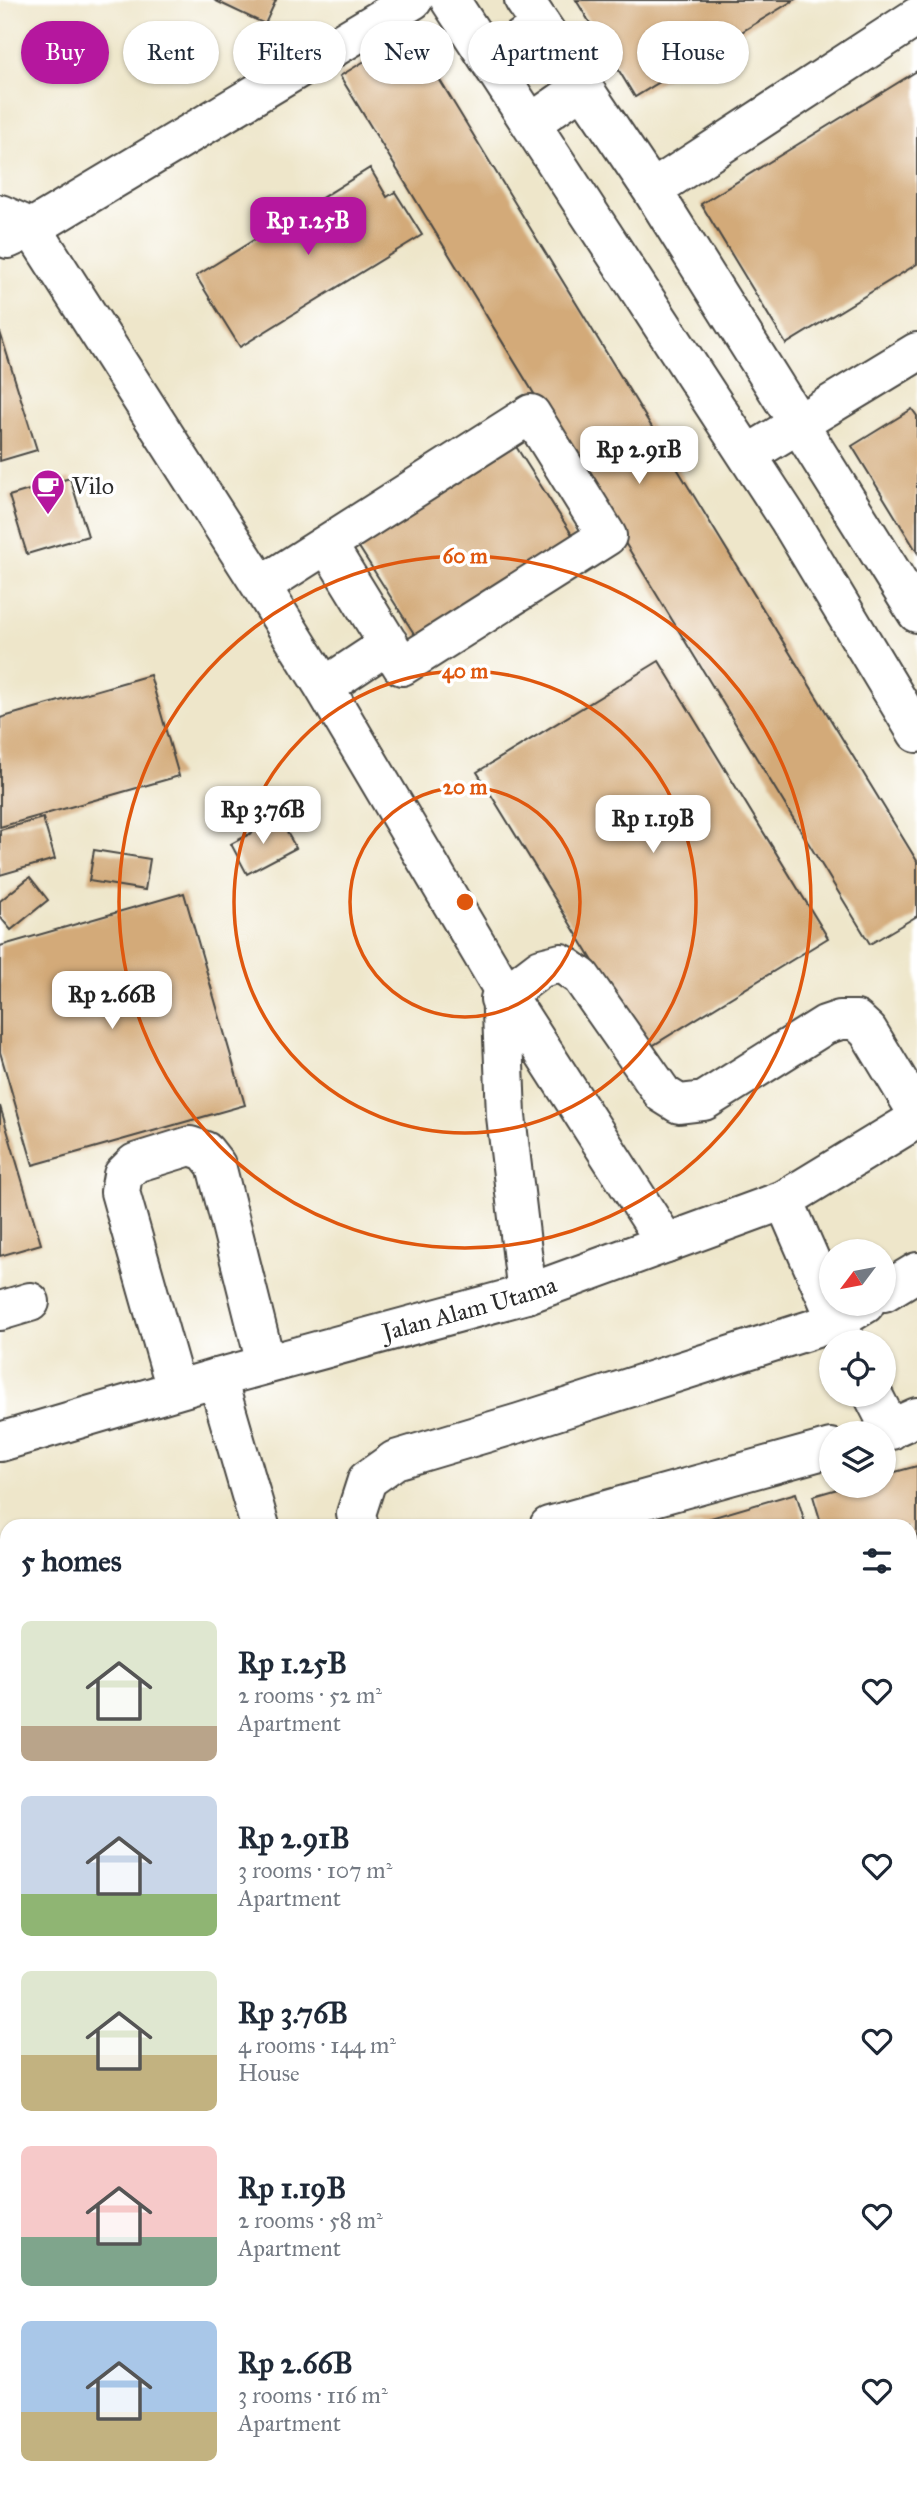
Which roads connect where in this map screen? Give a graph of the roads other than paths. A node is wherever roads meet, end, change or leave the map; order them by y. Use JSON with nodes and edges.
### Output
{"nodes":[{"id":1,"x":413,"y":0,"type":"edge"},
{"id":2,"x":450,"y":0,"type":"edge"},
{"id":3,"x":533,"y":13,"type":"edge"},
{"id":4,"x":917,"y":17,"type":"edge"},
{"id":5,"x":468,"y":27,"type":"edge"},
{"id":6,"x":506,"y":84,"type":"edge"},
{"id":7,"x":583,"y":87,"type":"junction"},
{"id":8,"x":531,"y":123,"type":"junction"},
{"id":9,"x":652,"y":190,"type":"junction"},
{"id":10,"x":11,"y":228,"type":"edge"},
{"id":11,"x":917,"y":352,"type":"edge"},
{"id":12,"x":800,"y":425,"type":"junction"},
{"id":13,"x":747,"y":454,"type":"junction"},
{"id":14,"x":327,"y":544,"type":"junction"},
{"id":15,"x":261,"y":586,"type":"junction"},
{"id":16,"x":917,"y":613,"type":"edge"},
{"id":17,"x":389,"y":644,"type":"junction"},
{"id":18,"x":324,"y":687,"type":"junction"},
{"id":19,"x":917,"y":733,"type":"edge"},
{"id":20,"x":502,"y":993,"type":"junction"},
{"id":21,"x":917,"y":1112,"type":"edge"},
{"id":22,"x":917,"y":1119,"type":"edge"},
{"id":23,"x":784,"y":1200,"type":"junction"},
{"id":24,"x":666,"y":1243,"type":"junction"},
{"id":25,"x":917,"y":1272,"type":"edge"},
{"id":26,"x":896,"y":1285,"type":"edge"},
{"id":27,"x":527,"y":1294,"type":"junction"},
{"id":28,"x":849,"y":1323,"type":"edge"},
{"id":29,"x":266,"y":1364,"type":"junction"},
{"id":30,"x":217,"y":1378,"type":"junction"},
{"id":31,"x":176,"y":1390,"type":"junction"},
{"id":32,"x":0,"y":1442,"type":"edge"},
{"id":33,"x":819,"y":1451,"type":"edge"},
{"id":34,"x":258,"y":1519,"type":"edge"},
{"id":35,"x":357,"y":1519,"type":"edge"},
{"id":36,"x":574,"y":1519,"type":"edge"}],
"edges":[{"from":1,"to":10,"type":"main road"},
{"from":2,"to":5,"type":"main road"},
{"from":3,"to":7,"type":"main road"},
{"from":4,"to":9,"type":"main road"},
{"from":6,"to":8,"type":"main road"},
{"from":7,"to":8,"type":"main road"},
{"from":7,"to":9,"type":"main road"},
{"from":8,"to":13,"type":"main road"},
{"from":9,"to":12,"type":"main road"},
{"from":10,"to":15,"type":"main road"},
{"from":11,"to":12,"type":"main road"},
{"from":12,"to":13,"type":"main road"},
{"from":12,"to":16,"type":"main road"},
{"from":13,"to":19,"type":"main road"},
{"from":14,"to":15,"type":"main road"},
{"from":14,"to":17,"type":"main road"},
{"from":14,"to":17,"type":"main road"},
{"from":15,"to":18,"type":"main road"},
{"from":17,"to":18,"type":"main road"},
{"from":18,"to":20,"type":"main road"},
{"from":20,"to":21,"type":"main road"},
{"from":20,"to":24,"type":"main road"},
{"from":20,"to":27,"type":"main road"},
{"from":22,"to":23,"type":"main road","name":"Jalan Alam Utama"},
{"from":23,"to":24,"type":"main road","name":"Jalan Alam Utama"},
{"from":23,"to":28,"type":"main road"},
{"from":24,"to":27,"type":"main road","name":"Jalan Alam Utama"},
{"from":25,"to":26,"type":"main road"},
{"from":27,"to":29,"type":"main road","name":"Jalan Alam Utama"},
{"from":28,"to":35,"type":"main road"},
{"from":29,"to":30,"type":"main road","name":"Jalan Alam Utama"},
{"from":29,"to":31,"type":"main road"},
{"from":30,"to":31,"type":"main road","name":"Jalan Alam Utama"},
{"from":30,"to":34,"type":"main road"},
{"from":31,"to":32,"type":"main road","name":"Jalan Alam Utama"},
{"from":33,"to":36,"type":"main road"}]}
